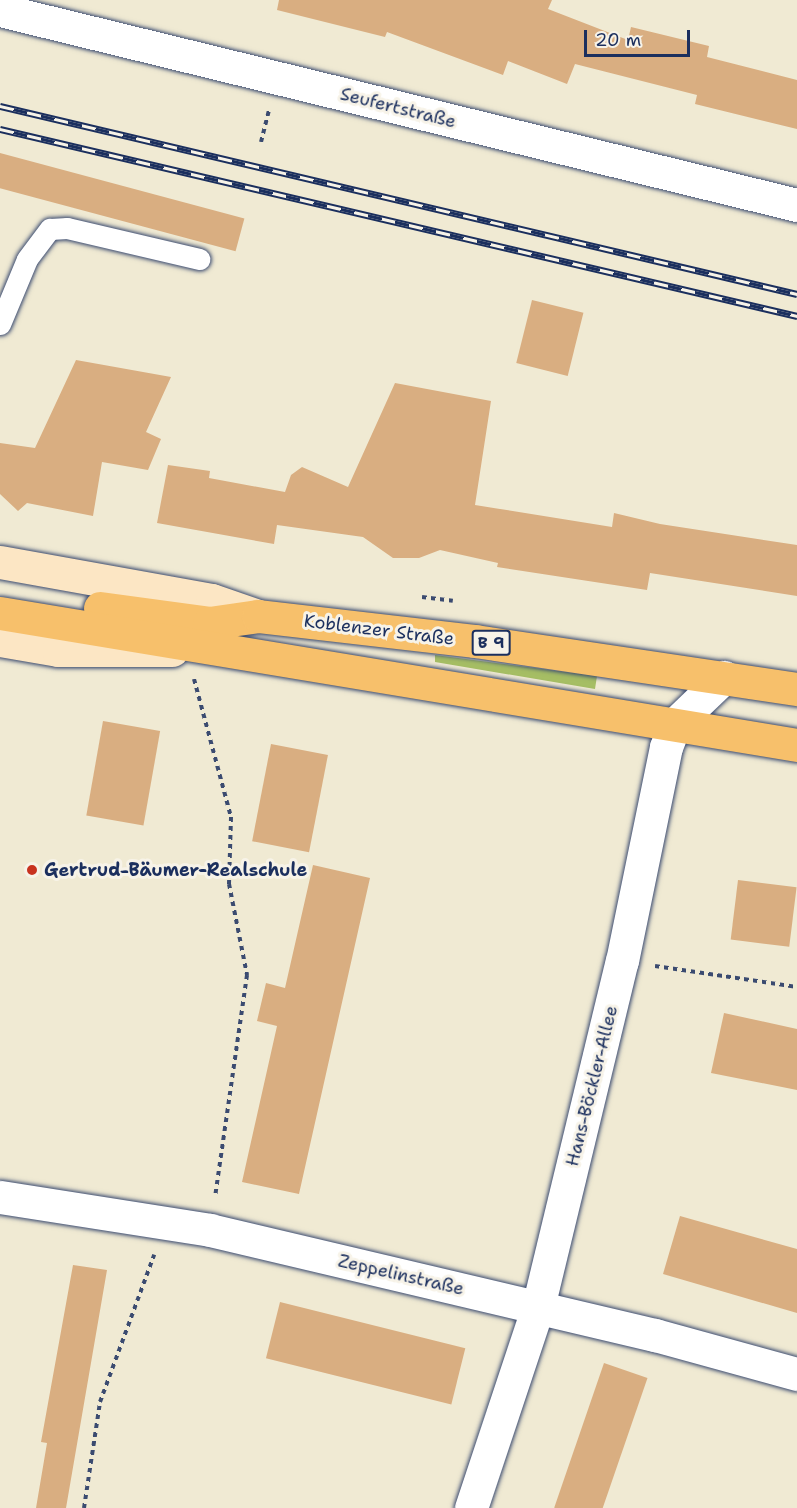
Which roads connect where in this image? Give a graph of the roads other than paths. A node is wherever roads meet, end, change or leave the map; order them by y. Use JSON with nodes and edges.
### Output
{"nodes":[{"id":1,"x":0,"y":10,"type":"edge"},
{"id":2,"x":797,"y":205,"type":"edge"},
{"id":3,"x":199,"y":259,"type":"dead end"},
{"id":4,"x":0,"y":324,"type":"edge"},
{"id":5,"x":0,"y":562,"type":"edge"},
{"id":6,"x":0,"y":593,"type":"edge"},
{"id":7,"x":0,"y":613,"type":"edge"},
{"id":8,"x":258,"y":616,"type":"junction"},
{"id":9,"x":0,"y":640,"type":"edge"},
{"id":10,"x":216,"y":649,"type":"junction"},
{"id":11,"x":724,"y":677,"type":"junction"},
{"id":12,"x":797,"y":689,"type":"edge"},
{"id":13,"x":675,"y":724,"type":"junction"},
{"id":14,"x":797,"y":744,"type":"edge"},
{"id":15,"x":0,"y":1197,"type":"edge"},
{"id":16,"x":538,"y":1307,"type":"junction"},
{"id":17,"x":797,"y":1374,"type":"edge"},
{"id":18,"x":471,"y":1508,"type":"edge"}],
"edges":[{"from":1,"to":2,"type":"street","name":"Seufertstraße"},
{"from":3,"to":4,"type":"lane"},
{"from":5,"to":8,"type":"main road","name":"Koblenzer Straße"},
{"from":6,"to":8,"type":"main road","number":"B 9"},
{"from":7,"to":10,"type":"main road"},
{"from":8,"to":11,"type":"main road","name":"Koblenzer Straße","number":"B 9"},
{"from":9,"to":10,"type":"main road"},
{"from":10,"to":13,"type":"main road"},
{"from":11,"to":12,"type":"main road","name":"Koblenzer Straße","number":"B 9"},
{"from":11,"to":13,"type":"street","name":"Hans-Böckler-Allee"},
{"from":13,"to":14,"type":"main road"},
{"from":13,"to":16,"type":"street","name":"Hans-Böckler-Allee"},
{"from":15,"to":16,"type":"street","name":"Zeppelinstraße"},
{"from":16,"to":17,"type":"street","name":"Zeppelinstraße"},
{"from":16,"to":18,"type":"street","name":"Hans-Böckler-Allee"}]}
